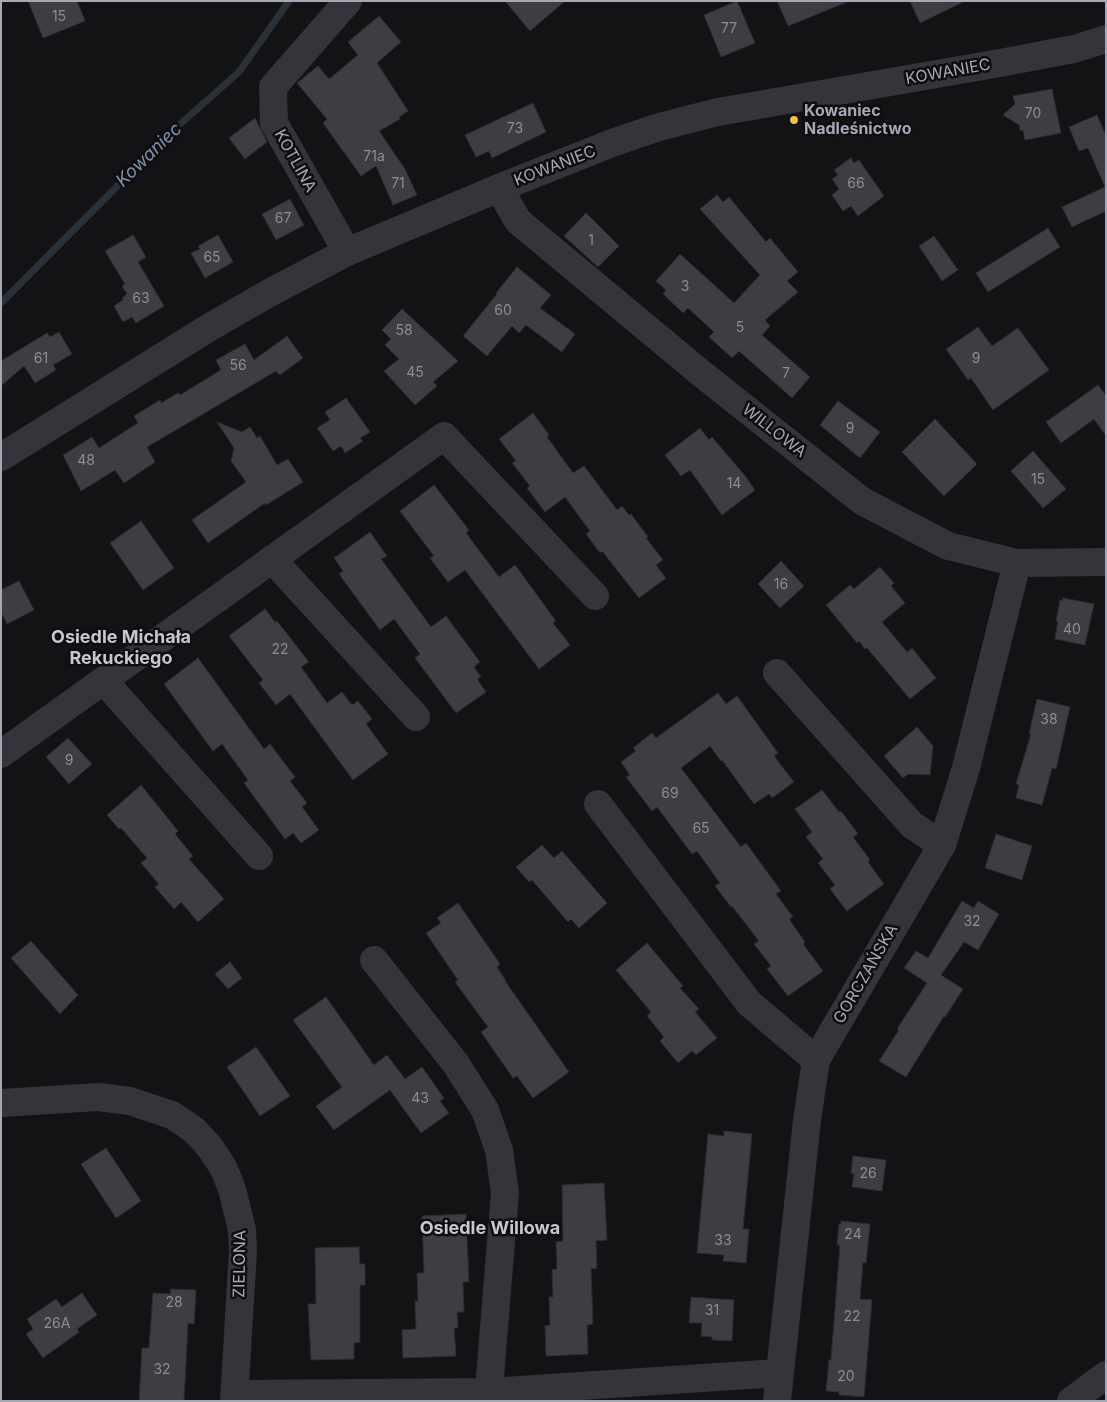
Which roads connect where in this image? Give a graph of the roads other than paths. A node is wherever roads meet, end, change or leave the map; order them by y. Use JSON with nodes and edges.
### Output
{"nodes":[{"id":1,"x":348,"y":1,"type":"edge"},
{"id":2,"x":1106,"y":39,"type":"edge"},
{"id":3,"x":499,"y":188,"type":"junction"},
{"id":4,"x":347,"y":252,"type":"junction"},
{"id":5,"x":1,"y":457,"type":"edge"},
{"id":6,"x":272,"y":558,"type":"junction"},
{"id":7,"x":1106,"y":562,"type":"edge"},
{"id":8,"x":1018,"y":563,"type":"junction"},
{"id":9,"x":596,"y":596,"type":"dead end"},
{"id":10,"x":777,"y":673,"type":"dead end"},
{"id":11,"x":104,"y":681,"type":"junction"},
{"id":12,"x":416,"y":717,"type":"dead end"},
{"id":13,"x":1,"y":754,"type":"edge"},
{"id":14,"x":598,"y":804,"type":"dead end"},
{"id":15,"x":942,"y":845,"type":"junction"},
{"id":16,"x":259,"y":856,"type":"dead end"},
{"id":17,"x":374,"y":960,"type":"dead end"},
{"id":18,"x":816,"y":1060,"type":"junction"},
{"id":19,"x":1,"y":1103,"type":"edge"},
{"id":20,"x":780,"y":1373,"type":"junction"},
{"id":21,"x":1106,"y":1375,"type":"edge"},
{"id":22,"x":489,"y":1396,"type":"edge"},
{"id":23,"x":234,"y":1398,"type":"edge"},
{"id":24,"x":777,"y":1401,"type":"edge"},
{"id":25,"x":1072,"y":1401,"type":"edge"}],
"edges":[{"from":1,"to":4,"type":"street","name":"KOTLINA"},
{"from":2,"to":3,"type":"street","name":"KOWANIEC"},
{"from":3,"to":4,"type":"street","name":"KOWANIEC"},
{"from":3,"to":8,"type":"street","name":"WILLOWA"},
{"from":4,"to":5,"type":"street","name":"KOWANIEC"},
{"from":6,"to":9,"type":"street"},
{"from":6,"to":11,"type":"street"},
{"from":6,"to":12,"type":"street"},
{"from":7,"to":8,"type":"street","name":"WILLOWA"},
{"from":8,"to":15,"type":"street","name":"GORCZAŃSKA"},
{"from":10,"to":15,"type":"street"},
{"from":11,"to":13,"type":"street"},
{"from":11,"to":16,"type":"street"},
{"from":14,"to":18,"type":"street"},
{"from":15,"to":18,"type":"street","name":"GORCZAŃSKA"},
{"from":17,"to":22,"type":"street"},
{"from":18,"to":20,"type":"street","name":"GORCZAŃSKA"},
{"from":19,"to":23,"type":"street","name":"ZIELONA"},
{"from":20,"to":22,"type":"street"},
{"from":20,"to":24,"type":"street","name":"GORCZAŃSKA"},
{"from":21,"to":25,"type":"street"},
{"from":22,"to":23,"type":"street"}]}
